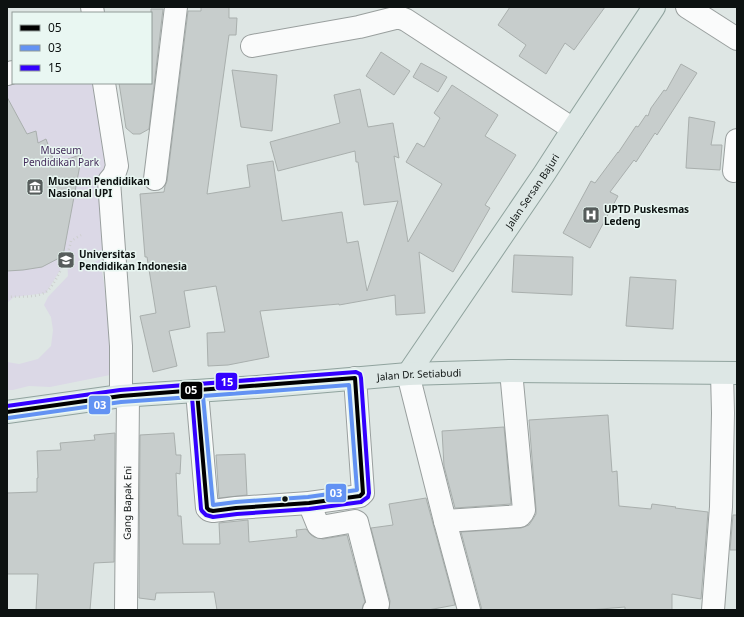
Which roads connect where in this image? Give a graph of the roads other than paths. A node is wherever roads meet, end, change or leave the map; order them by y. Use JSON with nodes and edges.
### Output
{"nodes":[{"id":1,"x":176,"y":7,"type":"edge"},
{"id":2,"x":654,"y":7,"type":"edge"},
{"id":3,"x":687,"y":7,"type":"edge"},
{"id":4,"x":737,"y":39,"type":"edge"},
{"id":5,"x":252,"y":46,"type":"dead end"},
{"id":6,"x":104,"y":84,"type":"edge"},
{"id":7,"x":573,"y":129,"type":"junction"},
{"id":8,"x":737,"y":140,"type":"edge"},
{"id":9,"x":734,"y":171,"type":"dead end"},
{"id":10,"x":155,"y":179,"type":"dead end"},
{"id":11,"x":511,"y":371,"type":"junction"},
{"id":12,"x":729,"y":373,"type":"edge"},
{"id":13,"x":408,"y":374,"type":"junction"},
{"id":14,"x":355,"y":378,"type":"junction"},
{"id":15,"x":197,"y":391,"type":"junction"},
{"id":16,"x":124,"y":396,"type":"junction"},
{"id":17,"x":7,"y":412,"type":"edge"},
{"id":18,"x":309,"y":503,"type":"junction"},
{"id":19,"x":445,"y":521,"type":"junction"},
{"id":20,"x":126,"y":610,"type":"edge"},
{"id":21,"x":374,"y":610,"type":"edge"},
{"id":22,"x":469,"y":610,"type":"edge"},
{"id":23,"x":713,"y":610,"type":"edge"}],
"edges":[{"from":1,"to":10,"type":"street"},
{"from":2,"to":7,"type":"main road","name":"Jalan Sersan Bajuri"},
{"from":3,"to":4,"type":"street"},
{"from":5,"to":7,"type":"street"},
{"from":6,"to":16,"type":"street","name":"Gang Bapak Eni"},
{"from":7,"to":13,"type":"main road","name":"Jalan Sersan Bajuri"},
{"from":8,"to":9,"type":"street"},
{"from":11,"to":12,"type":"main road","name":"Jalan Dr. Setiabudi"},
{"from":11,"to":13,"type":"main road","name":"Jalan Dr. Setiabudi"},
{"from":11,"to":19,"type":"street"},
{"from":12,"to":23,"type":"street"},
{"from":13,"to":14,"type":"main road","name":"Jalan Dr. Setiabudi"},
{"from":13,"to":19,"type":"street"},
{"from":14,"to":15,"type":"main road","name":"Jalan Dr. Setiabudi"},
{"from":14,"to":18,"type":"street"},
{"from":15,"to":16,"type":"main road","name":"Jalan Dr. Setiabudi"},
{"from":15,"to":18,"type":"street"},
{"from":16,"to":17,"type":"main road","name":"Jalan Dr. Setiabudi"},
{"from":16,"to":20,"type":"street","name":"Gang Bapak Eni"},
{"from":18,"to":21,"type":"street"},
{"from":19,"to":22,"type":"street"}]}
